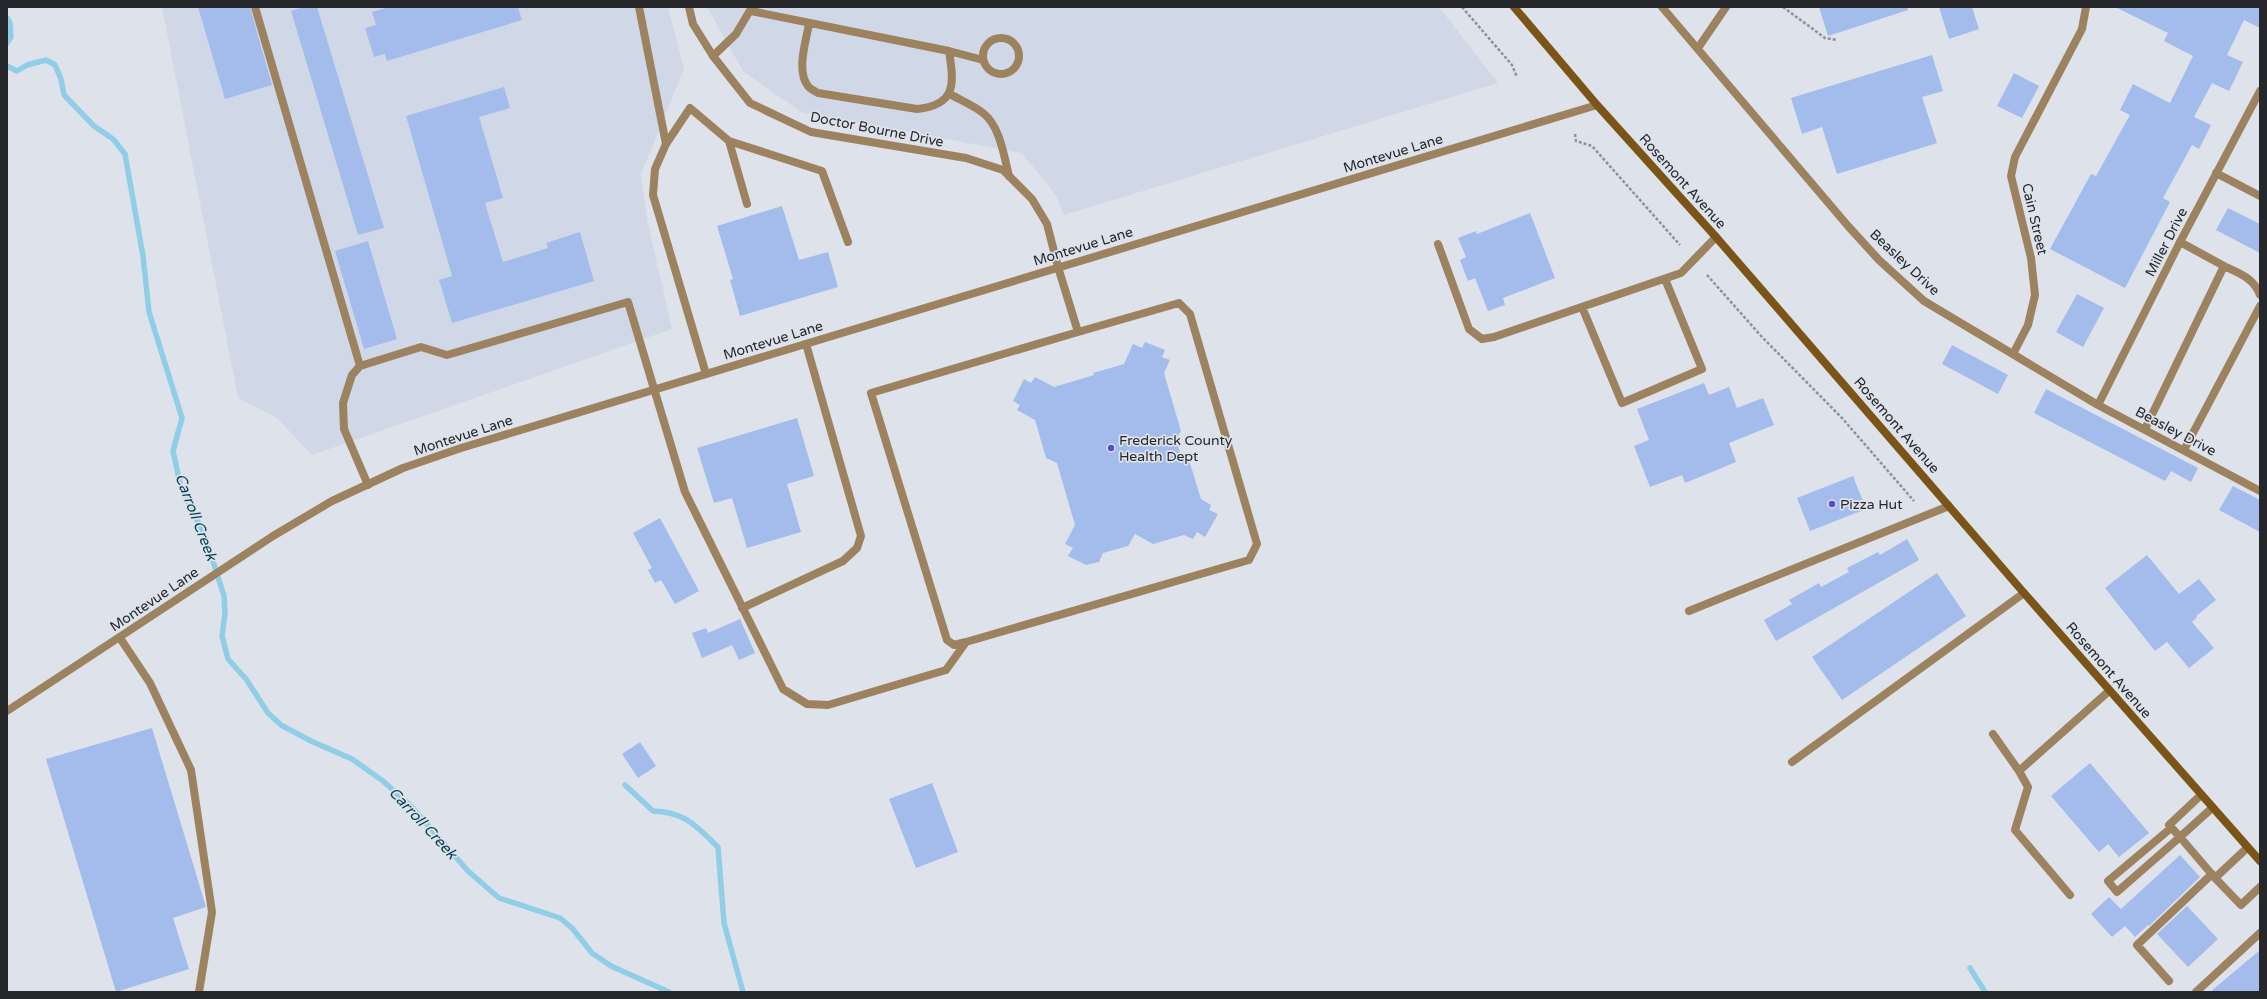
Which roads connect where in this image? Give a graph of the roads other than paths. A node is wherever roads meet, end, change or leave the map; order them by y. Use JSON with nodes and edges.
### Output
{"nodes":[{"id":1,"x":256,"y":7,"type":"edge"},
{"id":2,"x":640,"y":7,"type":"edge"},
{"id":3,"x":689,"y":7,"type":"edge"},
{"id":4,"x":1514,"y":7,"type":"edge"},
{"id":5,"x":1662,"y":7,"type":"edge"},
{"id":6,"x":1726,"y":7,"type":"edge"},
{"id":7,"x":2086,"y":7,"type":"edge"},
{"id":8,"x":752,"y":9,"type":"edge"},
{"id":9,"x":809,"y":24,"type":"junction"},
{"id":10,"x":1698,"y":48,"type":"junction"},
{"id":11,"x":950,"y":51,"type":"junction"},
{"id":12,"x":713,"y":56,"type":"junction"},
{"id":13,"x":983,"y":60,"type":"junction"},
{"id":14,"x":2260,"y":91,"type":"edge"},
{"id":15,"x":950,"y":94,"type":"junction"},
{"id":16,"x":1597,"y":105,"type":"junction"},
{"id":17,"x":729,"y":141,"type":"junction"},
{"id":18,"x":666,"y":144,"type":"junction"},
{"id":19,"x":2216,"y":173,"type":"junction"},
{"id":20,"x":1009,"y":176,"type":"junction"},
{"id":21,"x":2260,"y":196,"type":"edge"},
{"id":22,"x":747,"y":204,"type":"dead end"},
{"id":23,"x":1716,"y":237,"type":"junction"},
{"id":24,"x":848,"y":242,"type":"dead end"},
{"id":25,"x":2180,"y":242,"type":"junction"},
{"id":26,"x":1438,"y":244,"type":"dead end"},
{"id":27,"x":2224,"y":266,"type":"junction"},
{"id":28,"x":1058,"y":267,"type":"junction"},
{"id":29,"x":1665,"y":279,"type":"junction"},
{"id":30,"x":2260,"y":295,"type":"edge"},
{"id":31,"x":2260,"y":306,"type":"edge"},
{"id":32,"x":1582,"y":307,"type":"junction"},
{"id":33,"x":1078,"y":332,"type":"junction"},
{"id":34,"x":806,"y":344,"type":"junction"},
{"id":35,"x":2013,"y":354,"type":"junction"},
{"id":36,"x":360,"y":366,"type":"junction"},
{"id":37,"x":706,"y":374,"type":"junction"},
{"id":38,"x":653,"y":390,"type":"junction"},
{"id":39,"x":2098,"y":405,"type":"junction"},
{"id":40,"x":2145,"y":429,"type":"junction"},
{"id":41,"x":2184,"y":450,"type":"junction"},
{"id":42,"x":368,"y":485,"type":"junction"},
{"id":43,"x":2260,"y":491,"type":"edge"},
{"id":44,"x":1950,"y":506,"type":"junction"},
{"id":45,"x":2024,"y":593,"type":"junction"},
{"id":46,"x":742,"y":608,"type":"junction"},
{"id":47,"x":1689,"y":611,"type":"dead end"},
{"id":48,"x":120,"y":638,"type":"junction"},
{"id":49,"x":966,"y":642,"type":"junction"},
{"id":50,"x":2109,"y":691,"type":"junction"},
{"id":51,"x":7,"y":711,"type":"edge"},
{"id":52,"x":1993,"y":734,"type":"dead end"},
{"id":53,"x":1792,"y":762,"type":"dead end"},
{"id":54,"x":2019,"y":771,"type":"junction"},
{"id":55,"x":2201,"y":796,"type":"junction"},
{"id":56,"x":2212,"y":808,"type":"junction"},
{"id":57,"x":2172,"y":828,"type":"junction"},
{"id":58,"x":2180,"y":837,"type":"junction"},
{"id":59,"x":2247,"y":848,"type":"junction"},
{"id":60,"x":2260,"y":861,"type":"edge"},
{"id":61,"x":2213,"y":876,"type":"junction"},
{"id":62,"x":2260,"y":887,"type":"edge"},
{"id":63,"x":2070,"y":895,"type":"dead end"},
{"id":64,"x":2260,"y":934,"type":"edge"},
{"id":65,"x":2169,"y":981,"type":"dead end"},
{"id":66,"x":199,"y":992,"type":"edge"},
{"id":67,"x":2196,"y":992,"type":"edge"}],
"edges":[{"from":1,"to":36,"type":"street"},
{"from":2,"to":18,"type":"street"},
{"from":3,"to":12,"type":"street","name":"Doctor Bourne Drive"},
{"from":4,"to":16,"type":"main road","name":"Rosemont Avenue"},
{"from":5,"to":10,"type":"street","name":"Beasley Drive"},
{"from":6,"to":10,"type":"street"},
{"from":7,"to":35,"type":"street","name":"Cain Street"},
{"from":8,"to":9,"type":"street"},
{"from":8,"to":12,"type":"street"},
{"from":9,"to":11,"type":"street"},
{"from":9,"to":15,"type":"street"},
{"from":10,"to":35,"type":"street","name":"Beasley Drive"},
{"from":11,"to":13,"type":"street"},
{"from":11,"to":15,"type":"street"},
{"from":12,"to":20,"type":"street","name":"Doctor Bourne Drive"},
{"from":13,"to":13,"type":"street"},
{"from":14,"to":19,"type":"street","name":"Miller Drive"},
{"from":15,"to":20,"type":"street"},
{"from":16,"to":23,"type":"main road","name":"Rosemont Avenue"},
{"from":16,"to":28,"type":"street","name":"Montevue Lane"},
{"from":17,"to":18,"type":"street"},
{"from":17,"to":22,"type":"street"},
{"from":17,"to":24,"type":"street"},
{"from":18,"to":37,"type":"street"},
{"from":19,"to":21,"type":"street"},
{"from":19,"to":25,"type":"street","name":"Miller Drive"},
{"from":20,"to":28,"type":"street","name":"Doctor Bourne Drive"},
{"from":23,"to":29,"type":"street"},
{"from":23,"to":44,"type":"main road","name":"Rosemont Avenue"},
{"from":25,"to":27,"type":"street"},
{"from":25,"to":39,"type":"street","name":"Miller Drive"},
{"from":26,"to":32,"type":"street"},
{"from":27,"to":30,"type":"street"},
{"from":27,"to":40,"type":"street"},
{"from":28,"to":33,"type":"street","name":"Doctor Bourne Drive"},
{"from":28,"to":34,"type":"street","name":"Montevue Lane"},
{"from":29,"to":32,"type":"street"},
{"from":29,"to":32,"type":"street"},
{"from":31,"to":41,"type":"street"},
{"from":33,"to":49,"type":"street"},
{"from":33,"to":49,"type":"street"},
{"from":34,"to":37,"type":"street","name":"Montevue Lane"},
{"from":34,"to":46,"type":"street"},
{"from":35,"to":39,"type":"street","name":"Beasley Drive"},
{"from":36,"to":38,"type":"street"},
{"from":36,"to":42,"type":"street"},
{"from":37,"to":38,"type":"street","name":"Montevue Lane"},
{"from":38,"to":42,"type":"street","name":"Montevue Lane"},
{"from":38,"to":46,"type":"street"},
{"from":39,"to":40,"type":"street","name":"Beasley Drive"},
{"from":40,"to":41,"type":"street","name":"Beasley Drive"},
{"from":41,"to":43,"type":"street","name":"Beasley Drive"},
{"from":42,"to":48,"type":"street","name":"Montevue Lane"},
{"from":44,"to":45,"type":"main road","name":"Rosemont Avenue"},
{"from":44,"to":47,"type":"street"},
{"from":45,"to":50,"type":"main road","name":"Rosemont Avenue"},
{"from":45,"to":53,"type":"street"},
{"from":46,"to":49,"type":"street"},
{"from":48,"to":51,"type":"street","name":"Montevue Lane"},
{"from":48,"to":66,"type":"street"},
{"from":50,"to":54,"type":"street"},
{"from":50,"to":55,"type":"main road","name":"Rosemont Avenue"},
{"from":52,"to":54,"type":"street"},
{"from":54,"to":63,"type":"street"},
{"from":55,"to":56,"type":"main road","name":"Rosemont Avenue"},
{"from":55,"to":57,"type":"street"},
{"from":56,"to":58,"type":"street"},
{"from":56,"to":59,"type":"main road","name":"Rosemont Avenue"},
{"from":57,"to":58,"type":"street"},
{"from":57,"to":58,"type":"street"},
{"from":58,"to":61,"type":"street"},
{"from":59,"to":60,"type":"main road","name":"Rosemont Avenue"},
{"from":59,"to":61,"type":"street"},
{"from":61,"to":62,"type":"street"},
{"from":61,"to":65,"type":"street"},
{"from":64,"to":67,"type":"street"}]}
